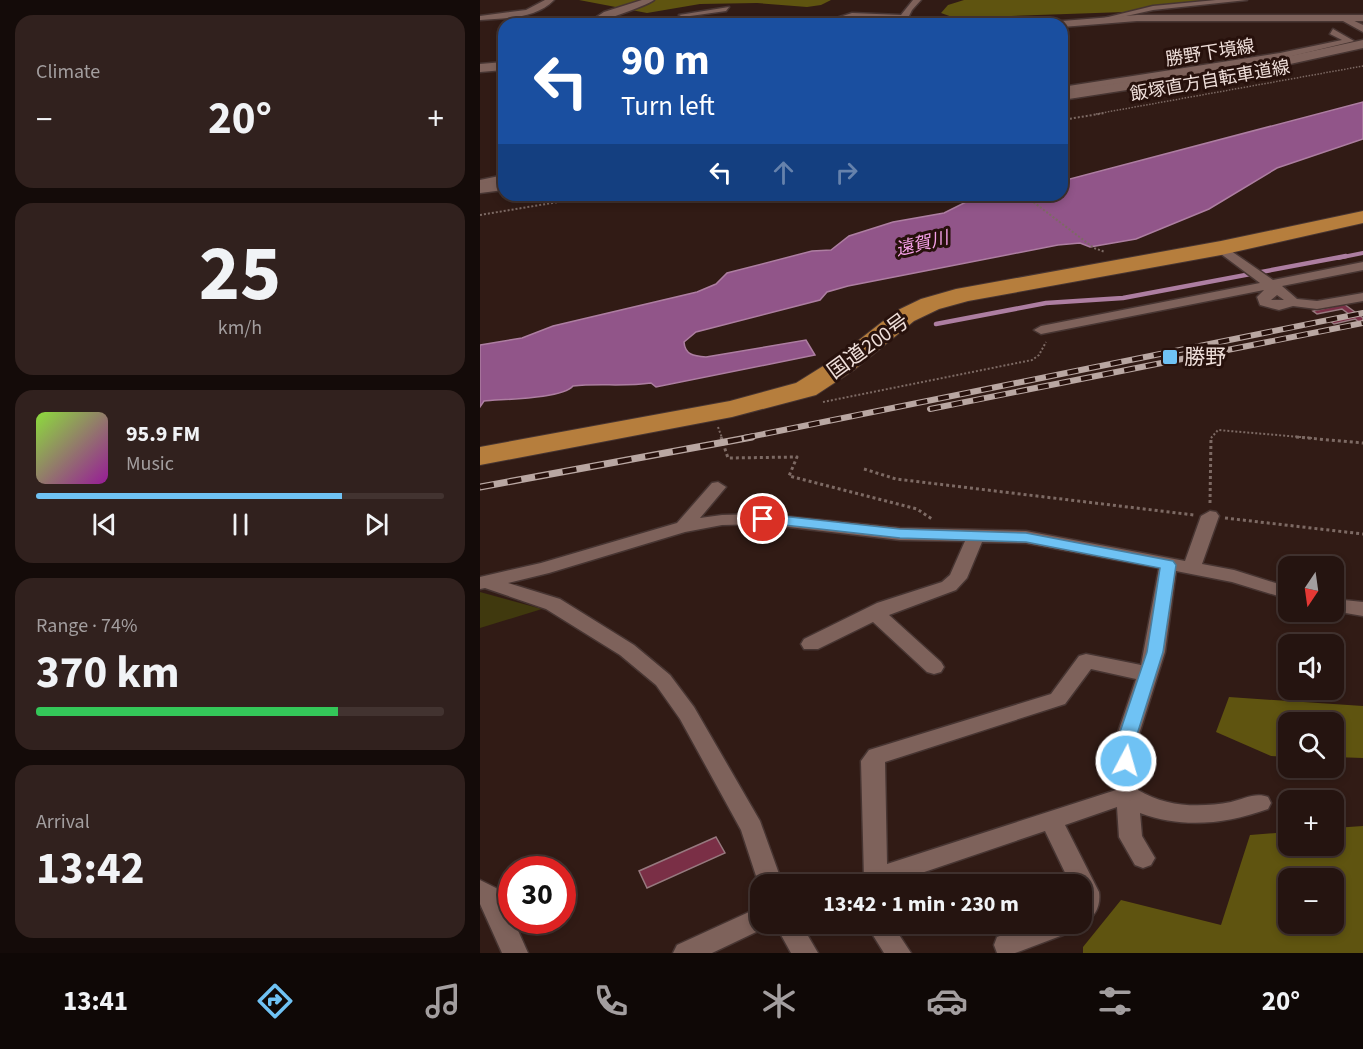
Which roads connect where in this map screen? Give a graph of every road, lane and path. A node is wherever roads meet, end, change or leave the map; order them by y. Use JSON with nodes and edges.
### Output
{"nodes":[{"id":1,"x":550,"y":0,"type":"edge"},
{"id":2,"x":650,"y":0,"type":"edge"},
{"id":3,"x":917,"y":0,"type":"edge"},
{"id":4,"x":1243,"y":0,"type":"edge"},
{"id":5,"x":726,"y":9,"type":"dead end"},
{"id":6,"x":1346,"y":14,"type":"junction"},
{"id":7,"x":480,"y":18,"type":"edge"},
{"id":8,"x":600,"y":18,"type":"edge"},
{"id":9,"x":692,"y":18,"type":"edge"},
{"id":10,"x":842,"y":18,"type":"edge"},
{"id":11,"x":877,"y":18,"type":"edge"},
{"id":12,"x":904,"y":18,"type":"edge"},
{"id":13,"x":1363,"y":18,"type":"edge"},
{"id":14,"x":1104,"y":19,"type":"junction"},
{"id":15,"x":1068,"y":23,"type":"edge"},
{"id":16,"x":1363,"y":29,"type":"edge"},
{"id":17,"x":1333,"y":32,"type":"dead end"},
{"id":18,"x":1363,"y":37,"type":"edge"},
{"id":19,"x":1350,"y":41,"type":"junction"},
{"id":20,"x":1363,"y":44,"type":"edge"},
{"id":21,"x":1310,"y":50,"type":"junction"},
{"id":22,"x":1250,"y":61,"type":"junction"},
{"id":23,"x":1272,"y":64,"type":"junction"},
{"id":24,"x":1363,"y":66,"type":"edge"},
{"id":25,"x":498,"y":67,"type":"edge"},
{"id":26,"x":482,"y":70,"type":"edge"},
{"id":27,"x":1079,"y":73,"type":"dead end"},
{"id":28,"x":1212,"y":73,"type":"junction"},
{"id":29,"x":1106,"y":83,"type":"junction"},
{"id":30,"x":1084,"y":86,"type":"junction"},
{"id":31,"x":1068,"y":89,"type":"edge"},
{"id":32,"x":1068,"y":94,"type":"edge"},
{"id":33,"x":1068,"y":95,"type":"edge"},
{"id":34,"x":1068,"y":119,"type":"edge"},
{"id":35,"x":498,"y":179,"type":"edge"},
{"id":36,"x":480,"y":183,"type":"edge"},
{"id":37,"x":498,"y":185,"type":"edge"},
{"id":38,"x":480,"y":188,"type":"edge"},
{"id":39,"x":562,"y":201,"type":"edge"},
{"id":40,"x":1032,"y":201,"type":"edge"},
{"id":41,"x":480,"y":214,"type":"edge"},
{"id":42,"x":1363,"y":217,"type":"edge"},
{"id":43,"x":1094,"y":248,"type":"dead end"},
{"id":44,"x":1221,"y":248,"type":"junction"},
{"id":45,"x":1363,"y":266,"type":"edge"},
{"id":46,"x":1271,"y":285,"type":"junction"},
{"id":47,"x":1363,"y":297,"type":"edge"},
{"id":48,"x":1041,"y":330,"type":"joint"},
{"id":49,"x":821,"y":402,"type":"dead end"},
{"id":50,"x":729,"y":423,"type":"dead end"},
{"id":51,"x":1363,"y":443,"type":"edge"},
{"id":52,"x":480,"y":456,"type":"edge"},
{"id":53,"x":864,"y":469,"type":"dead end"},
{"id":54,"x":718,"y":487,"type":"dead end"},
{"id":55,"x":1210,"y":516,"type":"junction"},
{"id":56,"x":943,"y":523,"type":"dead end"},
{"id":57,"x":683,"y":527,"type":"junction"},
{"id":58,"x":1363,"y":534,"type":"edge"},
{"id":59,"x":976,"y":535,"type":"junction"},
{"id":60,"x":1168,"y":565,"type":"junction"},
{"id":61,"x":1191,"y":568,"type":"junction"},
{"id":62,"x":483,"y":582,"type":"edge"},
{"id":63,"x":1278,"y":590,"type":"edge"},
{"id":64,"x":1344,"y":606,"type":"edge"},
{"id":65,"x":884,"y":608,"type":"junction"},
{"id":66,"x":1363,"y":609,"type":"edge"},
{"id":67,"x":811,"y":644,"type":"dead end"},
{"id":68,"x":934,"y":667,"type":"dead end"},
{"id":69,"x":1148,"y":675,"type":"junction"},
{"id":70,"x":1127,"y":795,"type":"junction"},
{"id":71,"x":1260,"y":803,"type":"dead end"},
{"id":72,"x":1051,"y":820,"type":"junction"},
{"id":73,"x":1143,"y":858,"type":"dead end"},
{"id":74,"x":767,"y":874,"type":"edge"},
{"id":75,"x":874,"y":874,"type":"edge"},
{"id":76,"x":897,"y":874,"type":"edge"},
{"id":77,"x":1078,"y":874,"type":"edge"},
{"id":78,"x":480,"y":890,"type":"edge"},
{"id":79,"x":750,"y":923,"type":"edge"},
{"id":80,"x":794,"y":934,"type":"edge"},
{"id":81,"x":885,"y":934,"type":"edge"},
{"id":82,"x":1035,"y":934,"type":"edge"},
{"id":83,"x":1006,"y":945,"type":"dead end"},
{"id":84,"x":515,"y":953,"type":"edge"},
{"id":85,"x":686,"y":953,"type":"edge"},
{"id":86,"x":805,"y":953,"type":"edge"},
{"id":87,"x":898,"y":953,"type":"edge"}],
"edges":[{"from":1,"to":7,"type":"street"},
{"from":2,"to":8,"type":"street"},
{"from":3,"to":12,"type":"street"},
{"from":4,"to":14,"type":"street"},
{"from":5,"to":9,"type":"street"},
{"from":6,"to":13,"type":"main road"},
{"from":6,"to":14,"type":"main road"},
{"from":6,"to":16,"type":"street"},
{"from":10,"to":11,"type":"street"},
{"from":14,"to":15,"type":"main road"},
{"from":17,"to":19,"type":"street"},
{"from":18,"to":19,"type":"street"},
{"from":19,"to":21,"type":"street"},
{"from":20,"to":23,"type":"main road","name":"勝野下境線"},
{"from":21,"to":22,"type":"street"},
{"from":21,"to":23,"type":"street"},
{"from":22,"to":28,"type":"street"},
{"from":22,"to":29,"type":"street"},
{"from":23,"to":28,"type":"main road","name":"勝野下境線"},
{"from":24,"to":34,"type":"path","name":"飯塚直方自転車道線"},
{"from":25,"to":26,"type":"main road"},
{"from":27,"to":30,"type":"street"},
{"from":28,"to":33,"type":"main road","name":"勝野下境線"},
{"from":29,"to":30,"type":"street"},
{"from":29,"to":32,"type":"street"},
{"from":30,"to":31,"type":"street"},
{"from":35,"to":36,"type":"street"},
{"from":37,"to":38,"type":"main road"},
{"from":39,"to":41,"type":"path"},
{"from":40,"to":43,"type":"path"},
{"from":42,"to":44,"type":"highway","name":"国道200号"},
{"from":44,"to":46,"type":"street"},
{"from":44,"to":52,"type":"highway","name":"国道200号"},
{"from":45,"to":46,"type":"street"},
{"from":46,"to":47,"type":"street"},
{"from":46,"to":48,"type":"street"},
{"from":48,"to":49,"type":"path"},
{"from":50,"to":56,"type":"path"},
{"from":51,"to":55,"type":"path"},
{"from":53,"to":55,"type":"path"},
{"from":54,"to":57,"type":"street"},
{"from":55,"to":58,"type":"path"},
{"from":55,"to":61,"type":"street"},
{"from":57,"to":59,"type":"street"},
{"from":57,"to":62,"type":"street"},
{"from":59,"to":60,"type":"street"},
{"from":59,"to":65,"type":"street"},
{"from":60,"to":61,"type":"street"},
{"from":60,"to":69,"type":"street"},
{"from":61,"to":63,"type":"street"},
{"from":62,"to":74,"type":"street"},
{"from":64,"to":66,"type":"street"},
{"from":65,"to":67,"type":"street"},
{"from":65,"to":68,"type":"street"},
{"from":69,"to":70,"type":"street"},
{"from":69,"to":75,"type":"street"},
{"from":70,"to":71,"type":"street"},
{"from":70,"to":72,"type":"street"},
{"from":70,"to":73,"type":"street"},
{"from":72,"to":76,"type":"street"},
{"from":72,"to":77,"type":"street"},
{"from":78,"to":84,"type":"street"},
{"from":79,"to":85,"type":"street"},
{"from":80,"to":86,"type":"street"},
{"from":81,"to":87,"type":"street"},
{"from":82,"to":83,"type":"street"}]}
